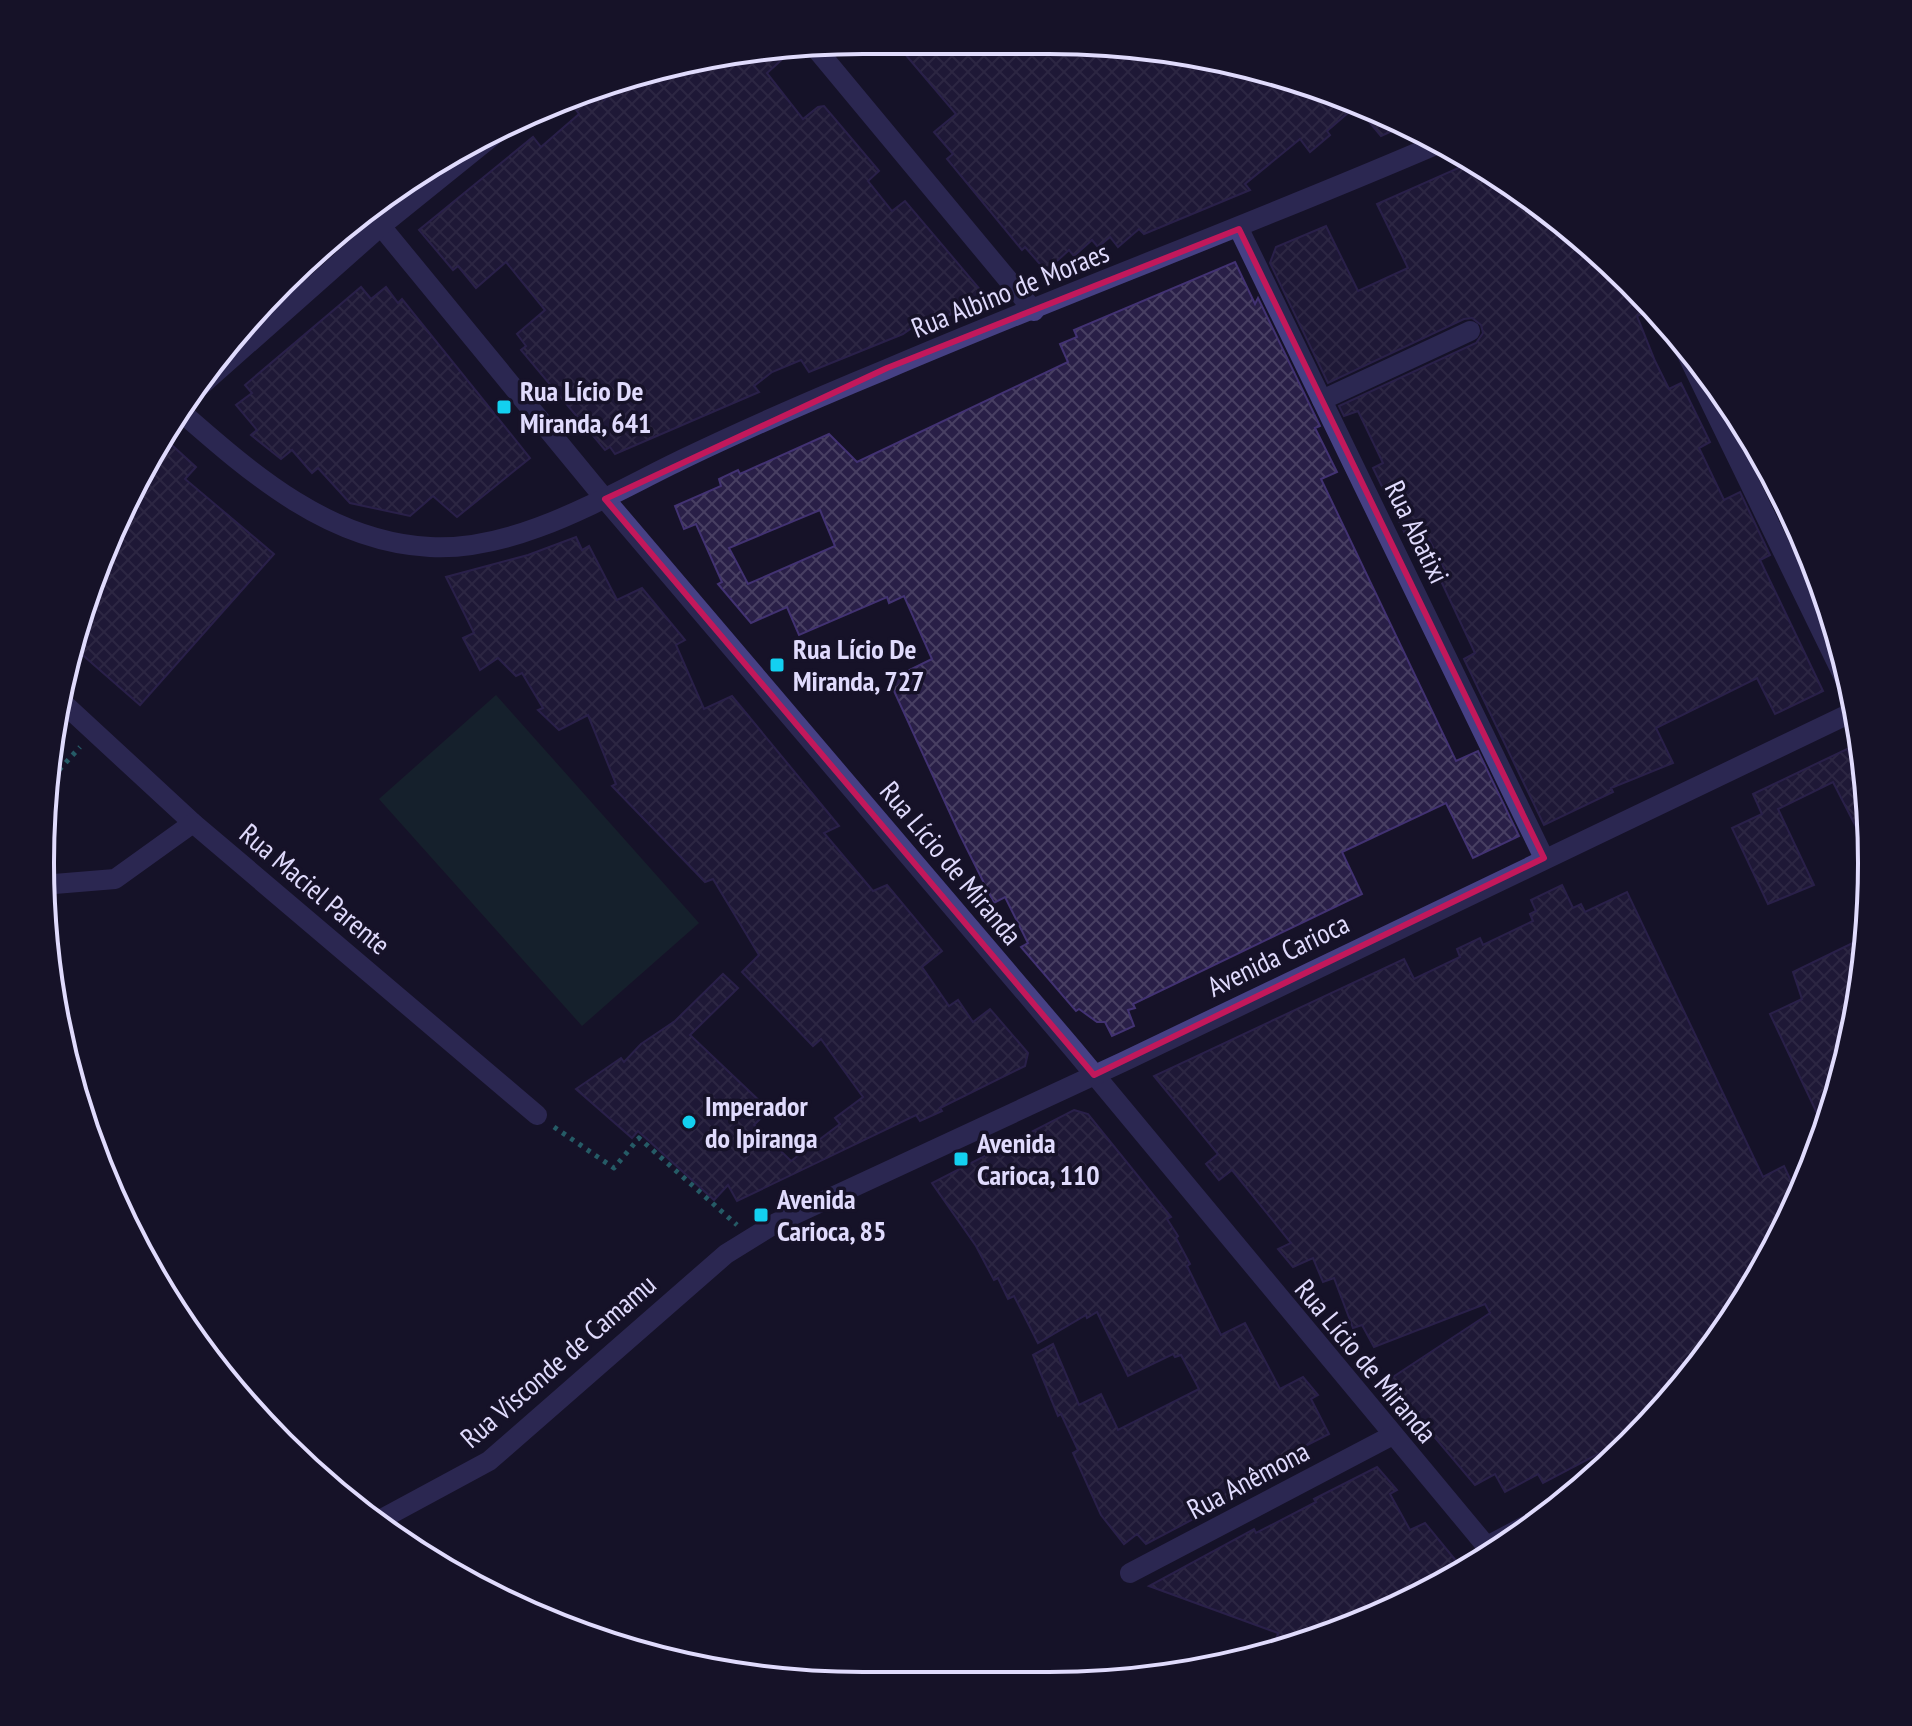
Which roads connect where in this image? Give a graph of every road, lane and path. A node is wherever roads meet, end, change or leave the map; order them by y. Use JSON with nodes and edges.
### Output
{"nodes":[{"id":1,"x":822,"y":56,"type":"edge"},
{"id":2,"x":1428,"y":148,"type":"edge"},
{"id":3,"x":465,"y":159,"type":"edge"},
{"id":4,"x":375,"y":218,"type":"edge"},
{"id":5,"x":381,"y":226,"type":"junction"},
{"id":6,"x":1239,"y":229,"type":"junction"},
{"id":7,"x":1034,"y":311,"type":"junction"},
{"id":8,"x":1470,"y":331,"type":"dead end"},
{"id":9,"x":231,"y":359,"type":"edge"},
{"id":10,"x":1704,"y":389,"type":"edge"},
{"id":11,"x":1322,"y":400,"type":"junction"},
{"id":12,"x":188,"y":418,"type":"edge"},
{"id":13,"x":605,"y":499,"type":"junction"},
{"id":14,"x":1826,"y":640,"type":"edge"},
{"id":15,"x":69,"y":709,"type":"edge"},
{"id":16,"x":1844,"y":716,"type":"edge"},
{"id":17,"x":95,"y":732,"type":"junction"},
{"id":18,"x":60,"y":769,"type":"edge"},
{"id":19,"x":193,"y":823,"type":"junction"},
{"id":20,"x":1544,"y":858,"type":"junction"},
{"id":21,"x":55,"y":884,"type":"edge"},
{"id":22,"x":1094,"y":1075,"type":"junction"},
{"id":23,"x":537,"y":1115,"type":"joint"},
{"id":24,"x":752,"y":1238,"type":"junction"},
{"id":25,"x":726,"y":1254,"type":"joint"},
{"id":26,"x":1391,"y":1436,"type":"junction"},
{"id":27,"x":387,"y":1516,"type":"edge"},
{"id":28,"x":1485,"y":1544,"type":"edge"},
{"id":29,"x":1130,"y":1573,"type":"dead end"}],
"edges":[{"from":1,"to":7,"type":"street"},
{"from":2,"to":6,"type":"street","name":"Rua Albino de Moraes"},
{"from":3,"to":5,"type":"street"},
{"from":4,"to":5,"type":"street","name":"Rua Lício de Miranda"},
{"from":5,"to":9,"type":"street"},
{"from":5,"to":13,"type":"street","name":"Rua Lício de Miranda"},
{"from":6,"to":7,"type":"street","name":"Rua Albino de Moraes"},
{"from":6,"to":11,"type":"street","name":"Rua Abatixi"},
{"from":7,"to":13,"type":"street","name":"Rua Albino de Moraes"},
{"from":8,"to":11,"type":"street"},
{"from":10,"to":14,"type":"street"},
{"from":11,"to":20,"type":"street","name":"Rua Abatixi"},
{"from":12,"to":13,"type":"street","name":"Rua Albino de Moraes"},
{"from":13,"to":22,"type":"street","name":"Rua Lício de Miranda"},
{"from":15,"to":17,"type":"street","name":"Rua Maciel Parente"},
{"from":16,"to":20,"type":"street","name":"Avenida Carioca"},
{"from":17,"to":18,"type":"path"},
{"from":17,"to":19,"type":"street","name":"Rua Maciel Parente"},
{"from":19,"to":21,"type":"street"},
{"from":19,"to":23,"type":"street","name":"Rua Maciel Parente"},
{"from":20,"to":22,"type":"street","name":"Avenida Carioca"},
{"from":22,"to":24,"type":"street","name":"Avenida Carioca"},
{"from":22,"to":26,"type":"street","name":"Rua Lício de Miranda"},
{"from":23,"to":24,"type":"path"},
{"from":24,"to":25,"type":"street","name":"Avenida Carioca"},
{"from":25,"to":27,"type":"street","name":"Rua Visconde de Camamu"},
{"from":26,"to":28,"type":"street","name":"Rua Lício de Miranda"},
{"from":26,"to":29,"type":"street","name":"Rua Anêmona"}]}
